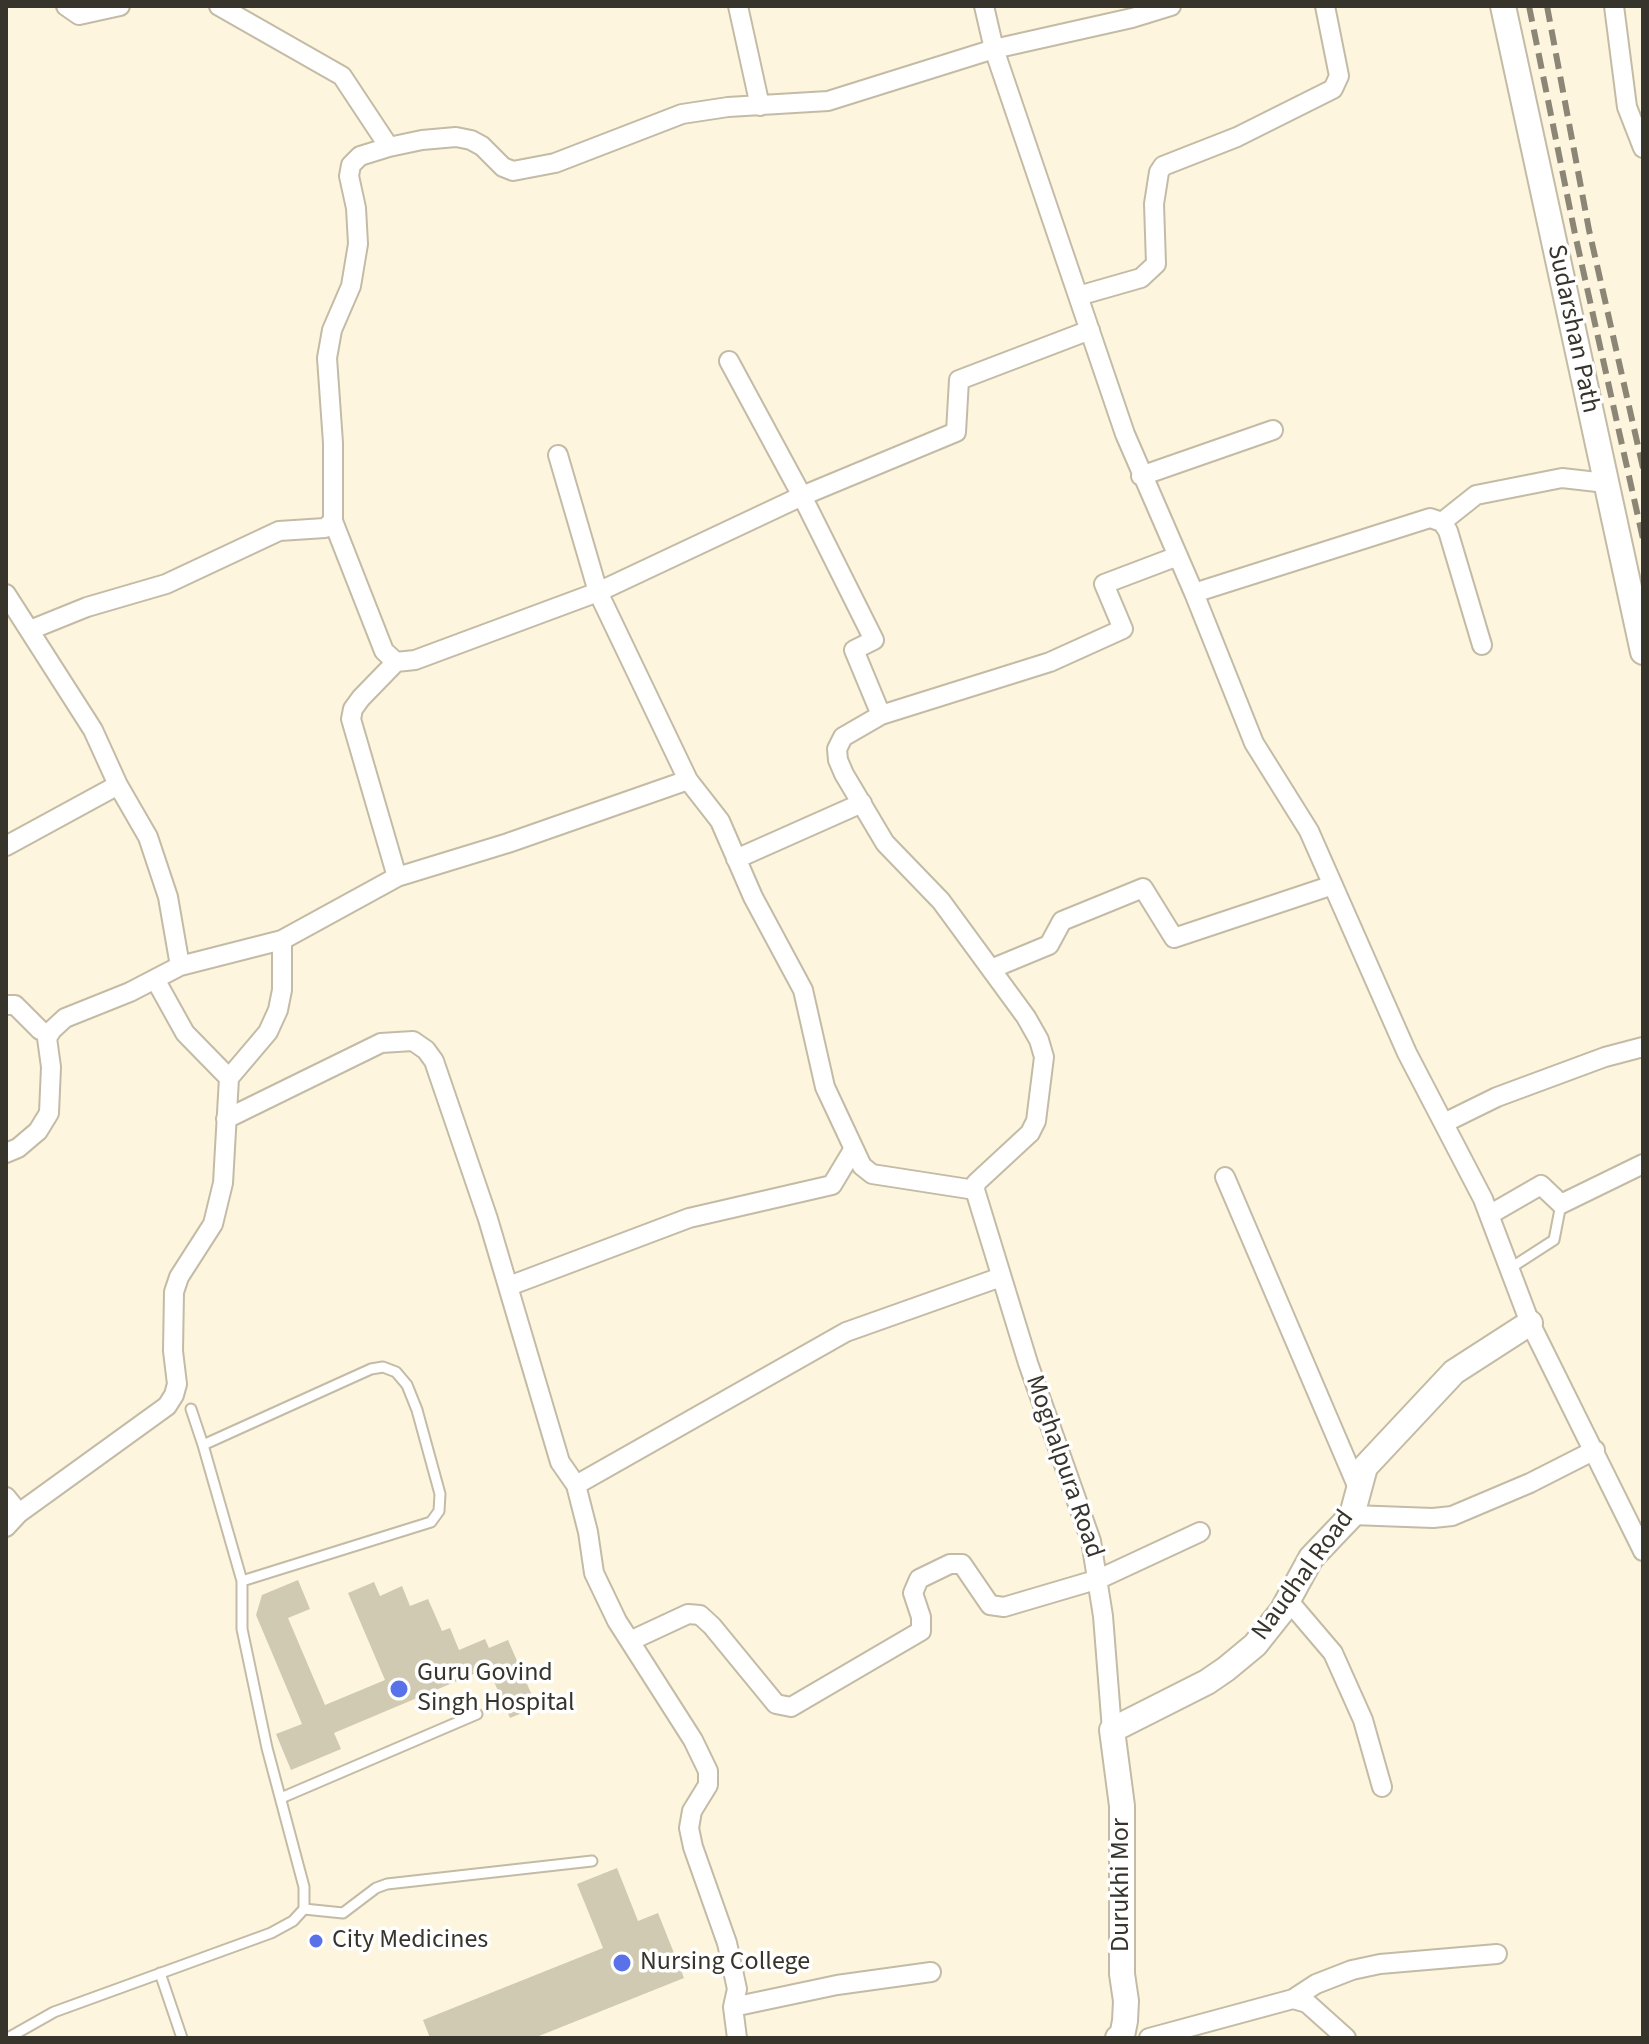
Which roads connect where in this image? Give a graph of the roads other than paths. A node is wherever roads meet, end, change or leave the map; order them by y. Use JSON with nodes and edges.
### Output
{"nodes":[{"id":1,"x":66,"y":6,"type":"edge"},
{"id":2,"x":120,"y":6,"type":"edge"},
{"id":3,"x":219,"y":6,"type":"edge"},
{"id":4,"x":738,"y":6,"type":"edge"},
{"id":5,"x":984,"y":6,"type":"edge"},
{"id":6,"x":1171,"y":6,"type":"edge"},
{"id":7,"x":1325,"y":6,"type":"edge"},
{"id":8,"x":1503,"y":6,"type":"edge"},
{"id":9,"x":1614,"y":6,"type":"edge"},
{"id":10,"x":1130,"y":12,"type":"edge"},
{"id":11,"x":994,"y":49,"type":"junction"},
{"id":12,"x":760,"y":106,"type":"junction"},
{"id":13,"x":389,"y":147,"type":"junction"},
{"id":14,"x":1643,"y":148,"type":"edge"},
{"id":15,"x":1078,"y":296,"type":"junction"},
{"id":16,"x":1090,"y":330,"type":"junction"},
{"id":17,"x":729,"y":361,"type":"dead end"},
{"id":18,"x":1273,"y":430,"type":"dead end"},
{"id":19,"x":558,"y":455,"type":"dead end"},
{"id":20,"x":1141,"y":476,"type":"junction"},
{"id":21,"x":1606,"y":483,"type":"junction"},
{"id":22,"x":802,"y":496,"type":"junction"},
{"id":23,"x":333,"y":521,"type":"junction"},
{"id":24,"x":1442,"y":522,"type":"junction"},
{"id":25,"x":1178,"y":556,"type":"junction"},
{"id":26,"x":598,"y":592,"type":"junction"},
{"id":27,"x":1194,"y":593,"type":"junction"},
{"id":28,"x":6,"y":594,"type":"edge"},
{"id":29,"x":30,"y":630,"type":"junction"},
{"id":30,"x":1482,"y":645,"type":"dead end"},
{"id":31,"x":1643,"y":652,"type":"edge"},
{"id":32,"x":396,"y":662,"type":"junction"},
{"id":33,"x":881,"y":715,"type":"junction"},
{"id":34,"x":688,"y":780,"type":"junction"},
{"id":35,"x":118,"y":785,"type":"junction"},
{"id":36,"x":862,"y":803,"type":"junction"},
{"id":37,"x":6,"y":846,"type":"edge"},
{"id":38,"x":736,"y":859,"type":"junction"},
{"id":39,"x":397,"y":877,"type":"junction"},
{"id":40,"x":1333,"y":885,"type":"junction"},
{"id":41,"x":282,"y":940,"type":"junction"},
{"id":42,"x":180,"y":966,"type":"junction"},
{"id":43,"x":991,"y":969,"type":"junction"},
{"id":44,"x":155,"y":979,"type":"junction"},
{"id":45,"x":6,"y":1005,"type":"edge"},
{"id":46,"x":40,"y":1030,"type":"dead end"},
{"id":47,"x":1643,"y":1047,"type":"edge"},
{"id":48,"x":229,"y":1078,"type":"junction"},
{"id":49,"x":226,"y":1119,"type":"junction"},
{"id":50,"x":1444,"y":1123,"type":"junction"},
{"id":51,"x":853,"y":1150,"type":"junction"},
{"id":52,"x":6,"y":1153,"type":"edge"},
{"id":53,"x":1643,"y":1164,"type":"edge"},
{"id":54,"x":1225,"y":1177,"type":"dead end"},
{"id":55,"x":975,"y":1190,"type":"junction"},
{"id":56,"x":1561,"y":1204,"type":"junction"},
{"id":57,"x":1489,"y":1215,"type":"junction"},
{"id":58,"x":1509,"y":1269,"type":"junction"},
{"id":59,"x":1001,"y":1277,"type":"junction"},
{"id":60,"x":509,"y":1286,"type":"junction"},
{"id":61,"x":1530,"y":1323,"type":"junction"},
{"id":62,"x":191,"y":1409,"type":"dead end"},
{"id":63,"x":203,"y":1445,"type":"junction"},
{"id":64,"x":1595,"y":1450,"type":"junction"},
{"id":65,"x":576,"y":1485,"type":"junction"},
{"id":66,"x":1358,"y":1488,"type":"junction"},
{"id":67,"x":6,"y":1497,"type":"edge"},
{"id":68,"x":1352,"y":1515,"type":"junction"},
{"id":69,"x":13,"y":1520,"type":"edge"},
{"id":70,"x":1200,"y":1532,"type":"dead end"},
{"id":71,"x":1643,"y":1551,"type":"edge"},
{"id":72,"x":1099,"y":1579,"type":"junction"},
{"id":73,"x":242,"y":1581,"type":"junction"},
{"id":74,"x":1287,"y":1599,"type":"junction"},
{"id":75,"x":630,"y":1641,"type":"junction"},
{"id":76,"x":477,"y":1714,"type":"dead end"},
{"id":77,"x":1112,"y":1730,"type":"junction"},
{"id":78,"x":1382,"y":1787,"type":"dead end"},
{"id":79,"x":281,"y":1798,"type":"junction"},
{"id":80,"x":592,"y":1861,"type":"dead end"},
{"id":81,"x":304,"y":1909,"type":"junction"},
{"id":82,"x":1497,"y":1954,"type":"dead end"},
{"id":83,"x":931,"y":1972,"type":"dead end"},
{"id":84,"x":160,"y":1973,"type":"junction"},
{"id":85,"x":1293,"y":1999,"type":"junction"},
{"id":86,"x":733,"y":2007,"type":"junction"},
{"id":87,"x":1125,"y":2037,"type":"edge"},
{"id":88,"x":8,"y":2038,"type":"edge"},
{"id":89,"x":182,"y":2038,"type":"edge"},
{"id":90,"x":737,"y":2038,"type":"edge"},
{"id":91,"x":1150,"y":2038,"type":"edge"},
{"id":92,"x":1346,"y":2038,"type":"edge"}],
"edges":[{"from":1,"to":2,"type":"street"},
{"from":3,"to":13,"type":"street"},
{"from":4,"to":12,"type":"street"},
{"from":5,"to":11,"type":"street"},
{"from":6,"to":10,"type":"street"},
{"from":7,"to":15,"type":"street"},
{"from":8,"to":21,"type":"street","name":"Sudarshan Path"},
{"from":9,"to":14,"type":"street"},
{"from":10,"to":11,"type":"street"},
{"from":11,"to":12,"type":"street"},
{"from":11,"to":15,"type":"street"},
{"from":12,"to":13,"type":"street"},
{"from":13,"to":23,"type":"street"},
{"from":15,"to":16,"type":"street"},
{"from":16,"to":20,"type":"street"},
{"from":16,"to":22,"type":"street"},
{"from":17,"to":22,"type":"street"},
{"from":18,"to":20,"type":"street"},
{"from":19,"to":26,"type":"street"},
{"from":20,"to":25,"type":"street"},
{"from":21,"to":24,"type":"street"},
{"from":21,"to":31,"type":"street","name":"Sudarshan Path"},
{"from":22,"to":26,"type":"street"},
{"from":22,"to":33,"type":"street"},
{"from":23,"to":29,"type":"street"},
{"from":23,"to":32,"type":"street"},
{"from":24,"to":27,"type":"street"},
{"from":24,"to":30,"type":"street"},
{"from":25,"to":27,"type":"street"},
{"from":25,"to":33,"type":"street"},
{"from":26,"to":32,"type":"street"},
{"from":26,"to":34,"type":"street"},
{"from":27,"to":40,"type":"street"},
{"from":28,"to":29,"type":"street"},
{"from":29,"to":35,"type":"street"},
{"from":32,"to":39,"type":"street"},
{"from":33,"to":36,"type":"street"},
{"from":34,"to":38,"type":"street"},
{"from":34,"to":39,"type":"street"},
{"from":35,"to":37,"type":"street"},
{"from":35,"to":42,"type":"street"},
{"from":36,"to":38,"type":"street"},
{"from":36,"to":43,"type":"street"},
{"from":38,"to":51,"type":"street"},
{"from":39,"to":41,"type":"street"},
{"from":40,"to":43,"type":"street"},
{"from":40,"to":50,"type":"street"},
{"from":41,"to":42,"type":"street"},
{"from":41,"to":48,"type":"street"},
{"from":42,"to":44,"type":"street"},
{"from":43,"to":55,"type":"street"},
{"from":44,"to":48,"type":"street"},
{"from":44,"to":52,"type":"street"},
{"from":45,"to":46,"type":"street"},
{"from":47,"to":50,"type":"street"},
{"from":48,"to":49,"type":"street"},
{"from":49,"to":60,"type":"street"},
{"from":49,"to":69,"type":"street"},
{"from":50,"to":57,"type":"street"},
{"from":51,"to":55,"type":"street"},
{"from":51,"to":60,"type":"street"},
{"from":53,"to":56,"type":"street"},
{"from":54,"to":66,"type":"street"},
{"from":55,"to":59,"type":"street","name":"Moghalpura Road"},
{"from":56,"to":57,"type":"street"},
{"from":56,"to":58,"type":"lane"},
{"from":57,"to":58,"type":"street"},
{"from":58,"to":61,"type":"street"},
{"from":59,"to":65,"type":"street"},
{"from":59,"to":72,"type":"street","name":"Moghalpura Road"},
{"from":60,"to":65,"type":"street"},
{"from":61,"to":64,"type":"street"},
{"from":61,"to":66,"type":"street","name":"Naudhal Road"},
{"from":62,"to":63,"type":"lane"},
{"from":63,"to":73,"type":"lane"},
{"from":63,"to":73,"type":"lane"},
{"from":64,"to":68,"type":"street"},
{"from":64,"to":71,"type":"street"},
{"from":65,"to":75,"type":"street"},
{"from":66,"to":68,"type":"street","name":"Naudhal Road"},
{"from":67,"to":69,"type":"street"},
{"from":68,"to":74,"type":"street","name":"Naudhal Road"},
{"from":70,"to":72,"type":"street"},
{"from":72,"to":75,"type":"street"},
{"from":72,"to":77,"type":"street","name":"Moghalpura Road"},
{"from":73,"to":79,"type":"lane"},
{"from":74,"to":77,"type":"street","name":"Naudhal Road"},
{"from":74,"to":78,"type":"street"},
{"from":75,"to":86,"type":"street"},
{"from":76,"to":79,"type":"lane"},
{"from":77,"to":87,"type":"street","name":"Durukhi Mor"},
{"from":79,"to":81,"type":"lane"},
{"from":80,"to":81,"type":"lane"},
{"from":81,"to":84,"type":"lane"},
{"from":82,"to":85,"type":"street"},
{"from":83,"to":86,"type":"street"},
{"from":84,"to":88,"type":"lane"},
{"from":84,"to":89,"type":"lane"},
{"from":85,"to":91,"type":"street"},
{"from":85,"to":92,"type":"street"},
{"from":86,"to":90,"type":"street"}]}
